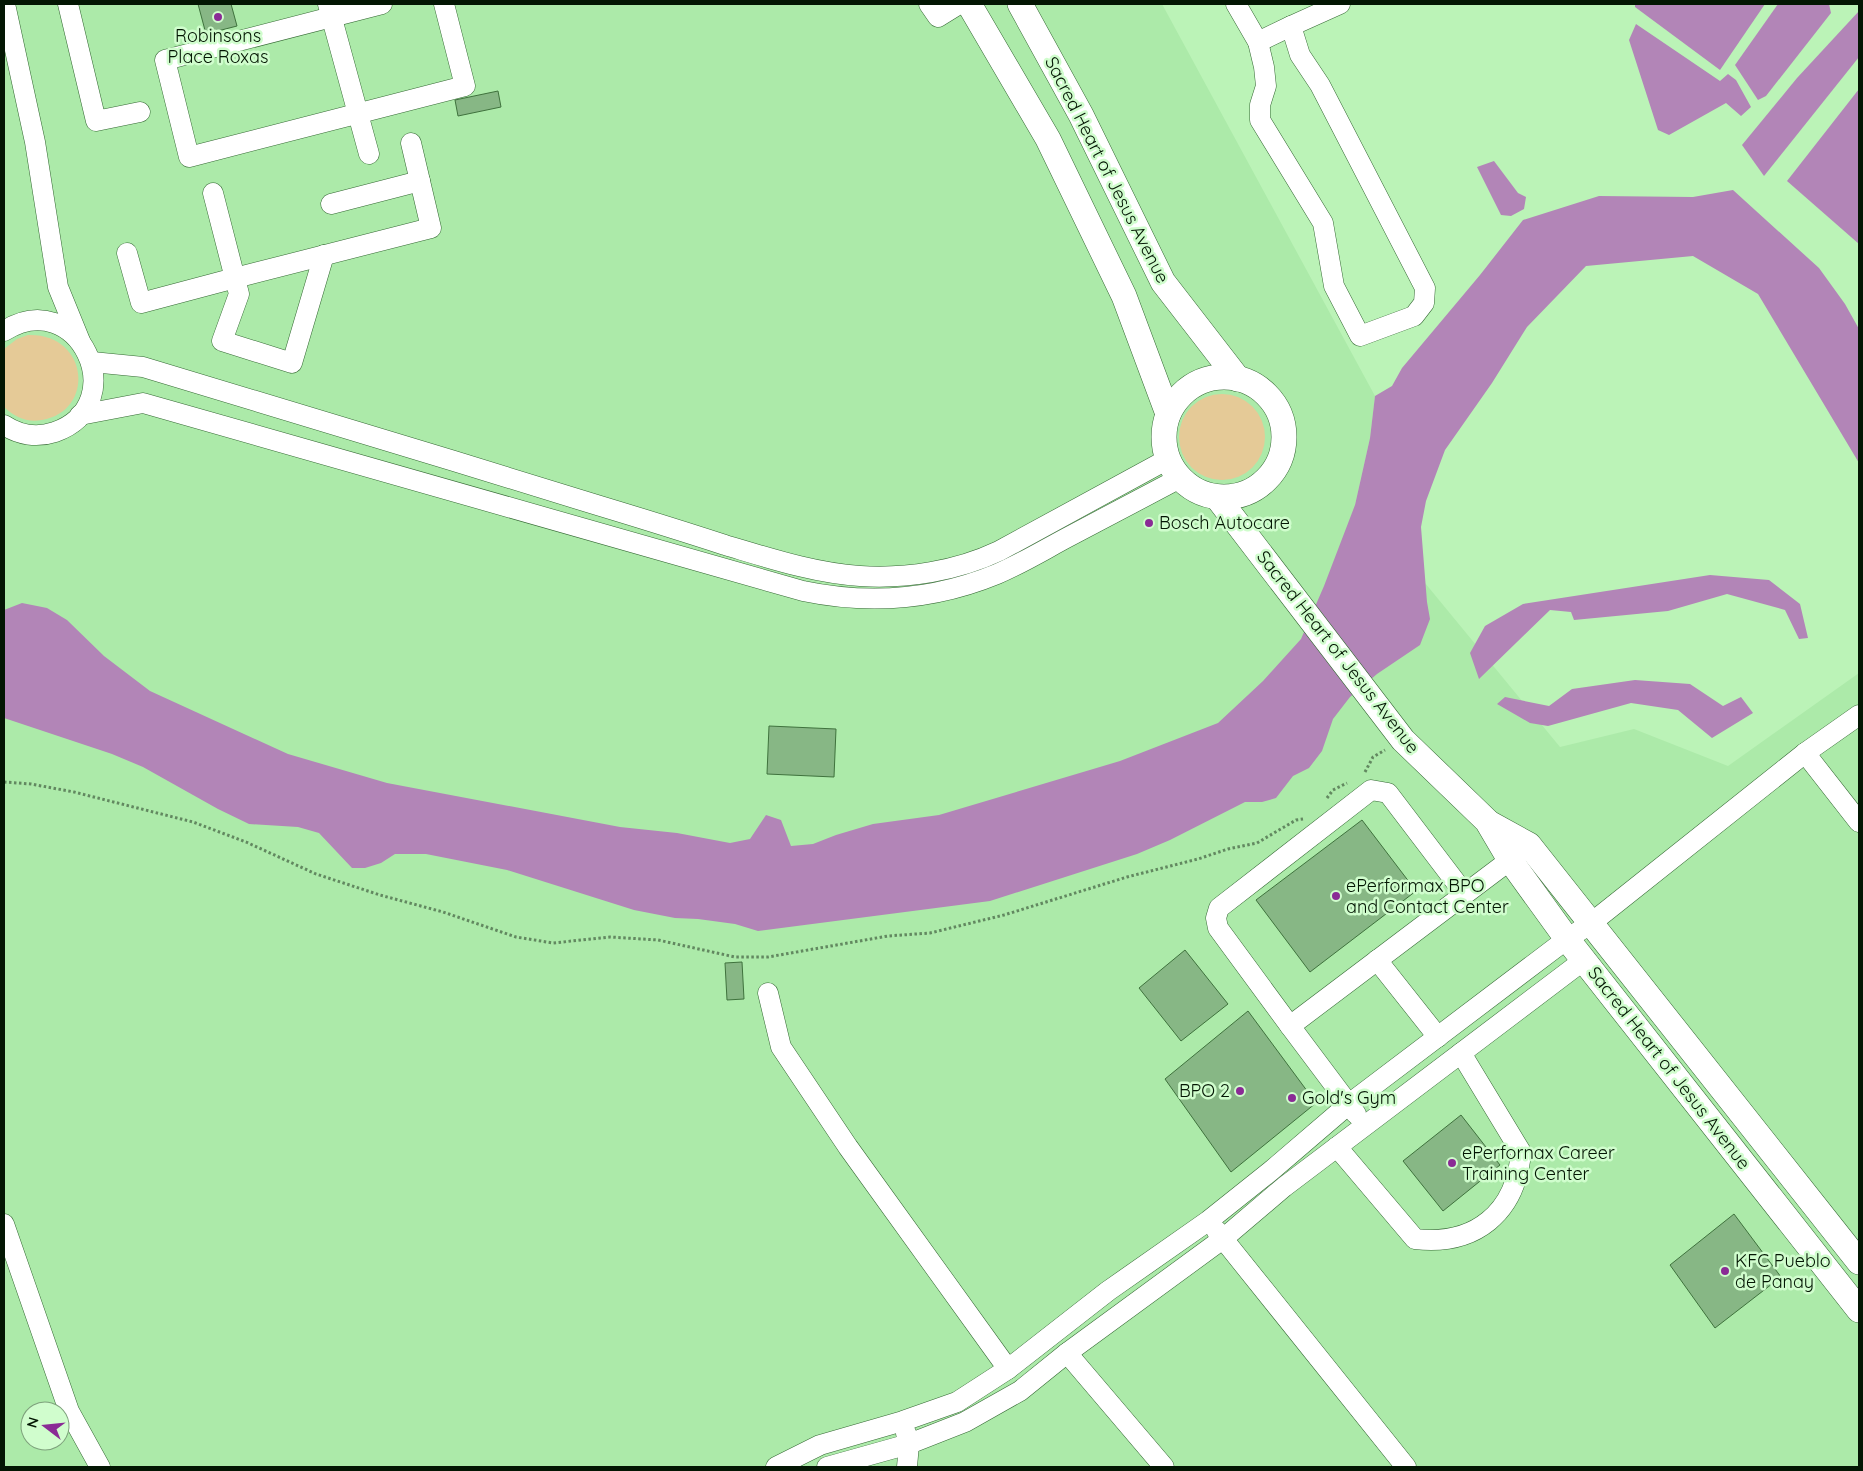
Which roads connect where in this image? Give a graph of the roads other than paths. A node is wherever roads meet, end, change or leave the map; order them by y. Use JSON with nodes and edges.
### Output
{"nodes":[{"id":1,"x":5,"y":4,"type":"edge"},
{"id":2,"x":68,"y":4,"type":"edge"},
{"id":3,"x":382,"y":4,"type":"edge"},
{"id":4,"x":444,"y":4,"type":"edge"},
{"id":5,"x":930,"y":4,"type":"edge"},
{"id":6,"x":959,"y":4,"type":"edge"},
{"id":7,"x":969,"y":4,"type":"edge"},
{"id":8,"x":1020,"y":4,"type":"edge"},
{"id":9,"x":1236,"y":4,"type":"edge"},
{"id":10,"x":1340,"y":4,"type":"edge"},
{"id":11,"x":329,"y":10,"type":"edge"},
{"id":12,"x":1290,"y":26,"type":"junction"},
{"id":13,"x":1258,"y":42,"type":"junction"},
{"id":14,"x":140,"y":112,"type":"dead end"},
{"id":15,"x":358,"y":113,"type":"junction"},
{"id":16,"x":411,"y":143,"type":"dead end"},
{"id":17,"x":369,"y":154,"type":"dead end"},
{"id":18,"x":420,"y":181,"type":"junction"},
{"id":19,"x":213,"y":193,"type":"dead end"},
{"id":20,"x":332,"y":204,"type":"dead end"},
{"id":21,"x":127,"y":253,"type":"dead end"},
{"id":22,"x":324,"y":255,"type":"junction"},
{"id":23,"x":235,"y":278,"type":"junction"},
{"id":24,"x":4,"y":331,"type":"edge"},
{"id":25,"x":80,"y":341,"type":"junction"},
{"id":26,"x":92,"y":362,"type":"junction"},
{"id":27,"x":1238,"y":379,"type":"junction"},
{"id":28,"x":1168,"y":414,"type":"junction"},
{"id":29,"x":80,"y":415,"type":"junction"},
{"id":30,"x":4,"y":425,"type":"edge"},
{"id":31,"x":1174,"y":469,"type":"junction"},
{"id":32,"x":1217,"y":497,"type":"junction"},
{"id":33,"x":1859,"y":715,"type":"edge"},
{"id":34,"x":1805,"y":753,"type":"junction"},
{"id":35,"x":1859,"y":822,"type":"edge"},
{"id":36,"x":1520,"y":852,"type":"junction"},
{"id":37,"x":1464,"y":893,"type":"junction"},
{"id":38,"x":1590,"y":924,"type":"junction"},
{"id":39,"x":1568,"y":939,"type":"junction"},
{"id":40,"x":1377,"y":960,"type":"junction"},
{"id":41,"x":1584,"y":960,"type":"junction"},
{"id":42,"x":768,"y":993,"type":"dead end"},
{"id":43,"x":1290,"y":1026,"type":"junction"},
{"id":44,"x":1438,"y":1036,"type":"junction"},
{"id":45,"x":1461,"y":1053,"type":"junction"},
{"id":46,"x":1349,"y":1104,"type":"junction"},
{"id":47,"x":1365,"y":1125,"type":"junction"},
{"id":48,"x":1337,"y":1147,"type":"junction"},
{"id":49,"x":1272,"y":1170,"type":"junction"},
{"id":50,"x":1284,"y":1187,"type":"junction"},
{"id":51,"x":1208,"y":1221,"type":"junction"},
{"id":52,"x":4,"y":1224,"type":"edge"},
{"id":53,"x":1224,"y":1238,"type":"junction"},
{"id":54,"x":1859,"y":1262,"type":"edge"},
{"id":55,"x":1859,"y":1310,"type":"edge"},
{"id":56,"x":1067,"y":1353,"type":"junction"},
{"id":57,"x":1008,"y":1369,"type":"junction"},
{"id":58,"x":903,"y":1421,"type":"junction"},
{"id":59,"x":909,"y":1444,"type":"junction"},
{"id":60,"x":100,"y":1467,"type":"edge"},
{"id":61,"x":776,"y":1467,"type":"edge"},
{"id":62,"x":827,"y":1467,"type":"edge"},
{"id":63,"x":907,"y":1467,"type":"edge"},
{"id":64,"x":1164,"y":1467,"type":"edge"},
{"id":65,"x":1406,"y":1467,"type":"edge"}],
"edges":[{"from":1,"to":25,"type":"street"},
{"from":2,"to":14,"type":"street"},
{"from":3,"to":11,"type":"street"},
{"from":4,"to":15,"type":"street"},
{"from":5,"to":6,"type":"street"},
{"from":7,"to":28,"type":"main road"},
{"from":8,"to":27,"type":"main road","name":"Sacred Heart of Jesus Avenue"},
{"from":9,"to":13,"type":"street"},
{"from":10,"to":12,"type":"street"},
{"from":11,"to":15,"type":"street"},
{"from":11,"to":15,"type":"street"},
{"from":12,"to":13,"type":"street"},
{"from":12,"to":13,"type":"street"},
{"from":15,"to":17,"type":"street"},
{"from":16,"to":18,"type":"street"},
{"from":18,"to":20,"type":"street"},
{"from":18,"to":22,"type":"street"},
{"from":19,"to":23,"type":"street"},
{"from":21,"to":23,"type":"street"},
{"from":22,"to":23,"type":"street"},
{"from":22,"to":23,"type":"street"},
{"from":24,"to":25,"type":"street"},
{"from":25,"to":26,"type":"street"},
{"from":26,"to":29,"type":"street"},
{"from":26,"to":31,"type":"street"},
{"from":27,"to":28,"type":"main road"},
{"from":27,"to":32,"type":"main road"},
{"from":28,"to":31,"type":"main road"},
{"from":29,"to":30,"type":"street"},
{"from":29,"to":31,"type":"street"},
{"from":31,"to":32,"type":"main road"},
{"from":32,"to":36,"type":"main road","name":"Sacred Heart of Jesus Avenue"},
{"from":33,"to":34,"type":"street"},
{"from":34,"to":35,"type":"street"},
{"from":34,"to":38,"type":"street"},
{"from":36,"to":37,"type":"street"},
{"from":36,"to":38,"type":"main road","name":"Sacred Heart of Jesus Avenue"},
{"from":36,"to":39,"type":"main road","name":"Sacred Heart of Jesus Avenue"},
{"from":37,"to":40,"type":"street"},
{"from":37,"to":43,"type":"street"},
{"from":38,"to":39,"type":"street"},
{"from":38,"to":54,"type":"main road","name":"Sacred Heart of Jesus Avenue"},
{"from":39,"to":41,"type":"main road","name":"Sacred Heart of Jesus Avenue"},
{"from":39,"to":44,"type":"street"},
{"from":40,"to":43,"type":"street"},
{"from":40,"to":44,"type":"street"},
{"from":41,"to":45,"type":"street"},
{"from":41,"to":55,"type":"main road","name":"Sacred Heart of Jesus Avenue"},
{"from":42,"to":57,"type":"street"},
{"from":43,"to":46,"type":"street"},
{"from":44,"to":46,"type":"street"},
{"from":45,"to":47,"type":"street"},
{"from":45,"to":48,"type":"street"},
{"from":46,"to":47,"type":"street"},
{"from":46,"to":49,"type":"street"},
{"from":47,"to":48,"type":"street"},
{"from":48,"to":50,"type":"street"},
{"from":49,"to":50,"type":"street"},
{"from":49,"to":51,"type":"street"},
{"from":50,"to":53,"type":"street"},
{"from":51,"to":53,"type":"street"},
{"from":51,"to":57,"type":"street"},
{"from":52,"to":60,"type":"street"},
{"from":53,"to":56,"type":"street"},
{"from":53,"to":65,"type":"street"},
{"from":56,"to":59,"type":"street"},
{"from":56,"to":64,"type":"street"},
{"from":57,"to":58,"type":"street"},
{"from":58,"to":59,"type":"street"},
{"from":58,"to":61,"type":"street"},
{"from":59,"to":62,"type":"street"},
{"from":59,"to":63,"type":"street"}]}
